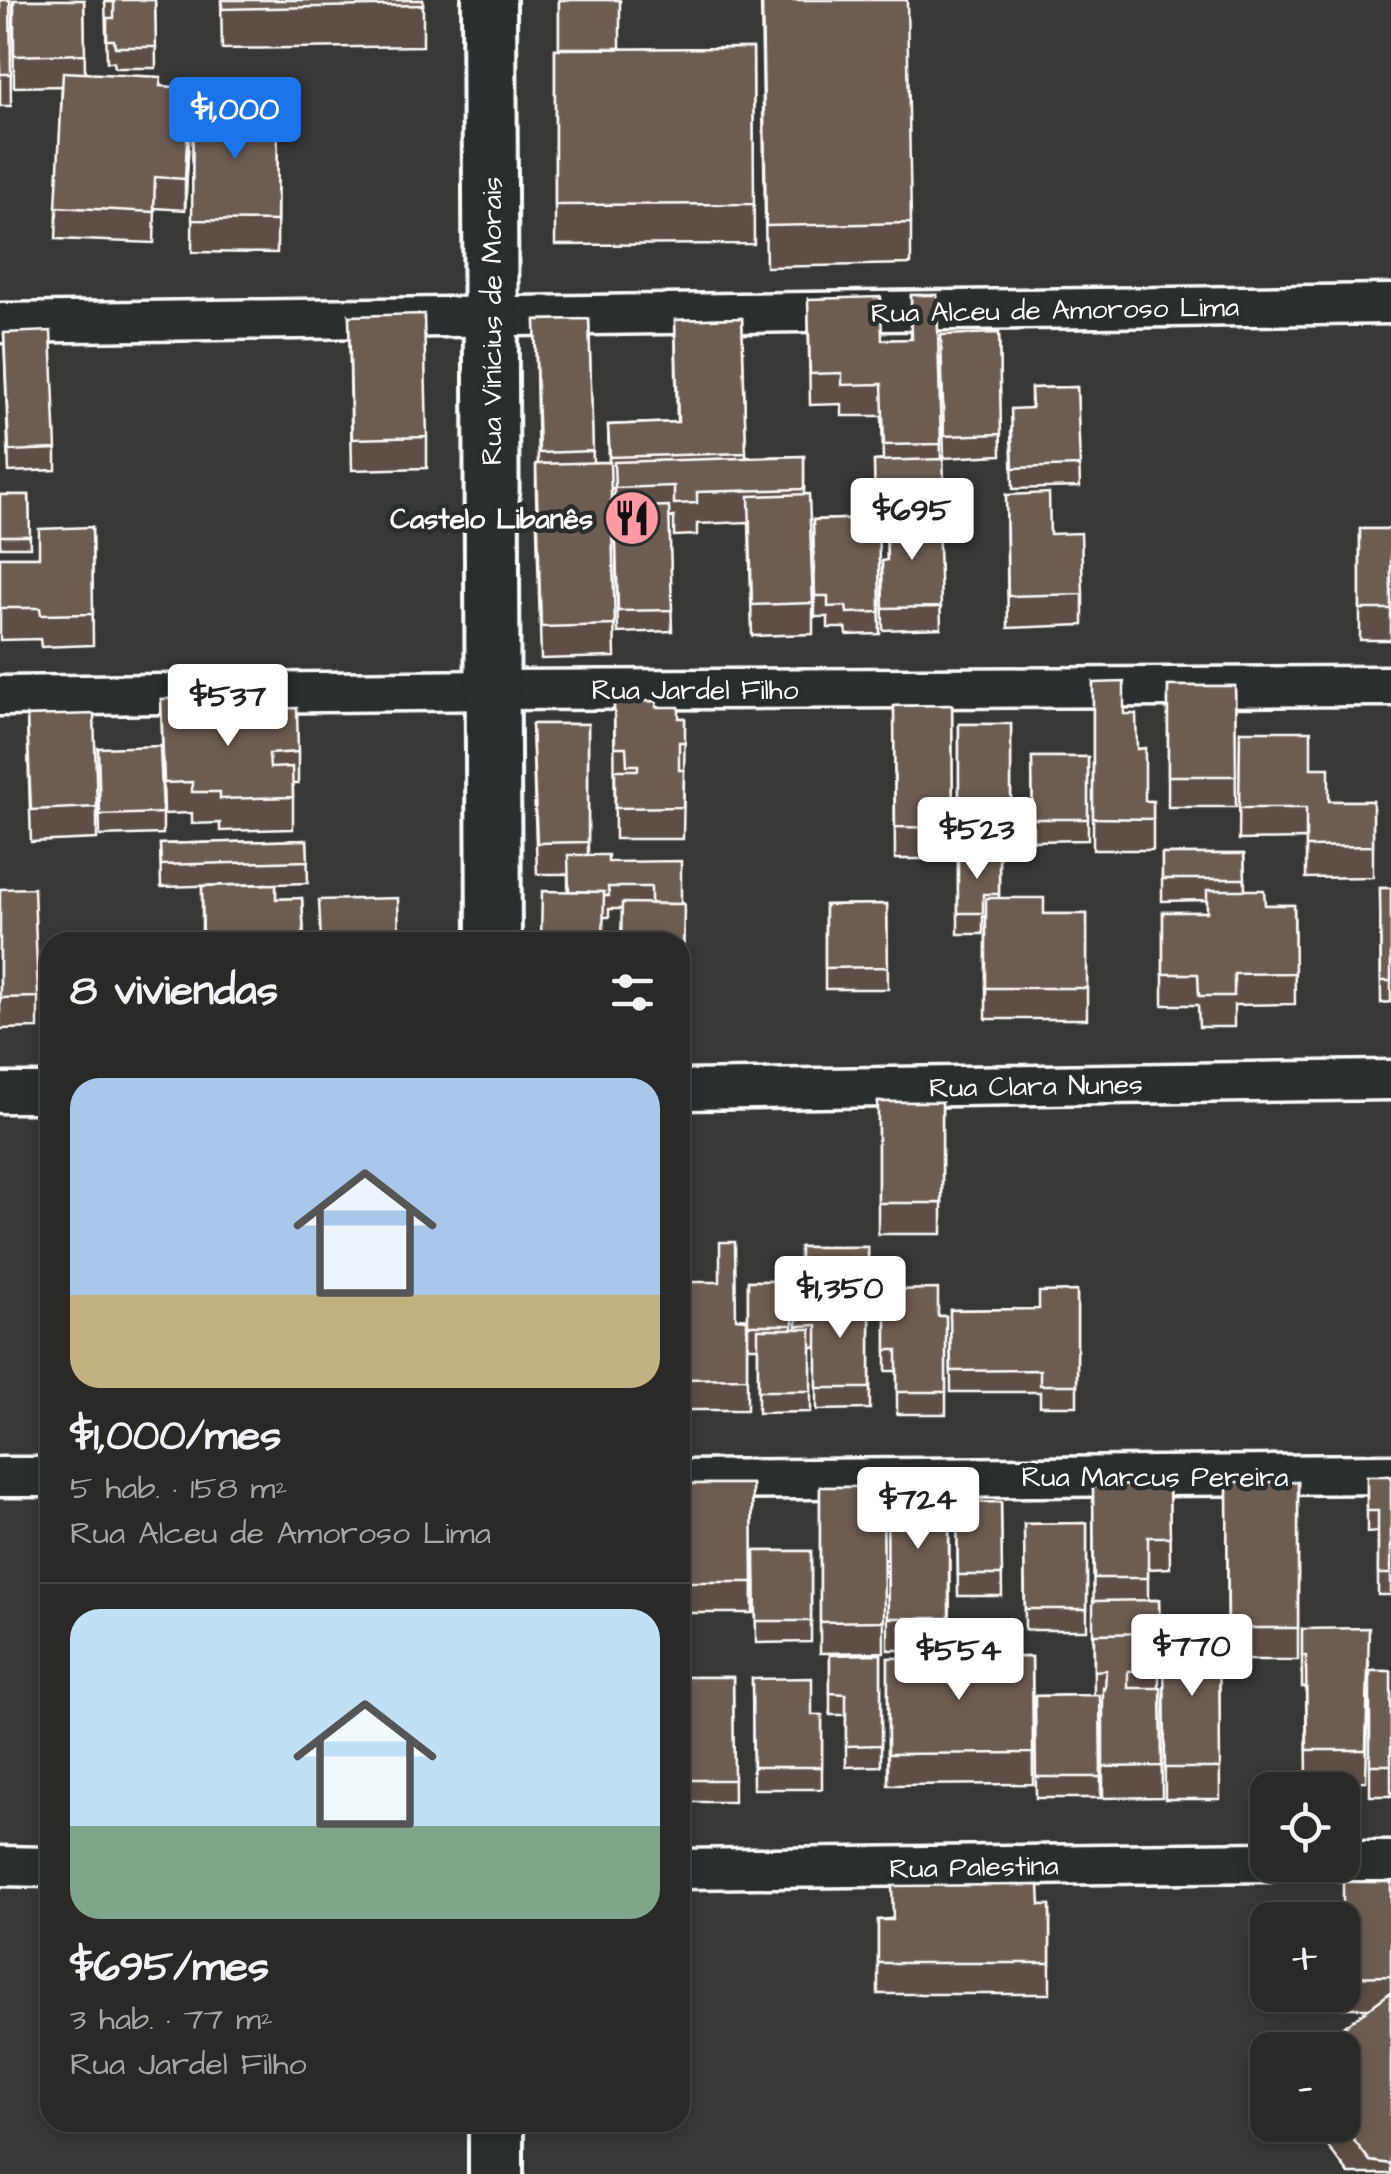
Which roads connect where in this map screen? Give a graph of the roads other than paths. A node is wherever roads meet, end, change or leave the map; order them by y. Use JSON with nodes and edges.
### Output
{"nodes":[{"id":1,"x":489,"y":0,"type":"edge"},
{"id":2,"x":1391,"y":304,"type":"edge"},
{"id":3,"x":490,"y":316,"type":"junction"},
{"id":4,"x":0,"y":322,"type":"edge"},
{"id":5,"x":1391,"y":686,"type":"edge"},
{"id":6,"x":492,"y":690,"type":"junction"},
{"id":7,"x":0,"y":696,"type":"edge"},
{"id":8,"x":494,"y":932,"type":"edge"},
{"id":9,"x":1391,"y":1080,"type":"edge"},
{"id":10,"x":690,"y":1090,"type":"edge"},
{"id":11,"x":0,"y":1093,"type":"edge"},
{"id":12,"x":40,"y":1093,"type":"edge"},
{"id":13,"x":1391,"y":1474,"type":"edge"},
{"id":14,"x":0,"y":1477,"type":"edge"},
{"id":15,"x":40,"y":1478,"type":"edge"},
{"id":16,"x":690,"y":1480,"type":"edge"},
{"id":17,"x":1391,"y":1861,"type":"edge"},
{"id":18,"x":1250,"y":1862,"type":"edge"},
{"id":19,"x":1360,"y":1862,"type":"edge"},
{"id":20,"x":0,"y":1866,"type":"edge"},
{"id":21,"x":40,"y":1866,"type":"edge"},
{"id":22,"x":690,"y":1870,"type":"edge"},
{"id":23,"x":496,"y":2132,"type":"edge"},
{"id":24,"x":496,"y":2174,"type":"edge"}],
"edges":[{"from":1,"to":3,"type":"street","name":"Rua Vinícius de Morais"},
{"from":2,"to":3,"type":"street","name":"Rua Alceu de Amoroso Lima"},
{"from":3,"to":4,"type":"street","name":"Rua Alceu de Amoroso Lima"},
{"from":3,"to":6,"type":"street","name":"Rua Vinícius de Morais"},
{"from":5,"to":6,"type":"street","name":"Rua Jardel Filho"},
{"from":6,"to":7,"type":"street","name":"Rua Jardel Filho"},
{"from":6,"to":8,"type":"street","name":"Rua Vinícius de Morais"},
{"from":9,"to":10,"type":"street","name":"Rua Clara Nunes"},
{"from":11,"to":12,"type":"street"},
{"from":13,"to":16,"type":"street","name":"Rua Marcus Pereira"},
{"from":14,"to":15,"type":"street"},
{"from":17,"to":19,"type":"street"},
{"from":18,"to":22,"type":"street","name":"Rua Palestina"},
{"from":20,"to":21,"type":"street"},
{"from":23,"to":24,"type":"street"}]}
